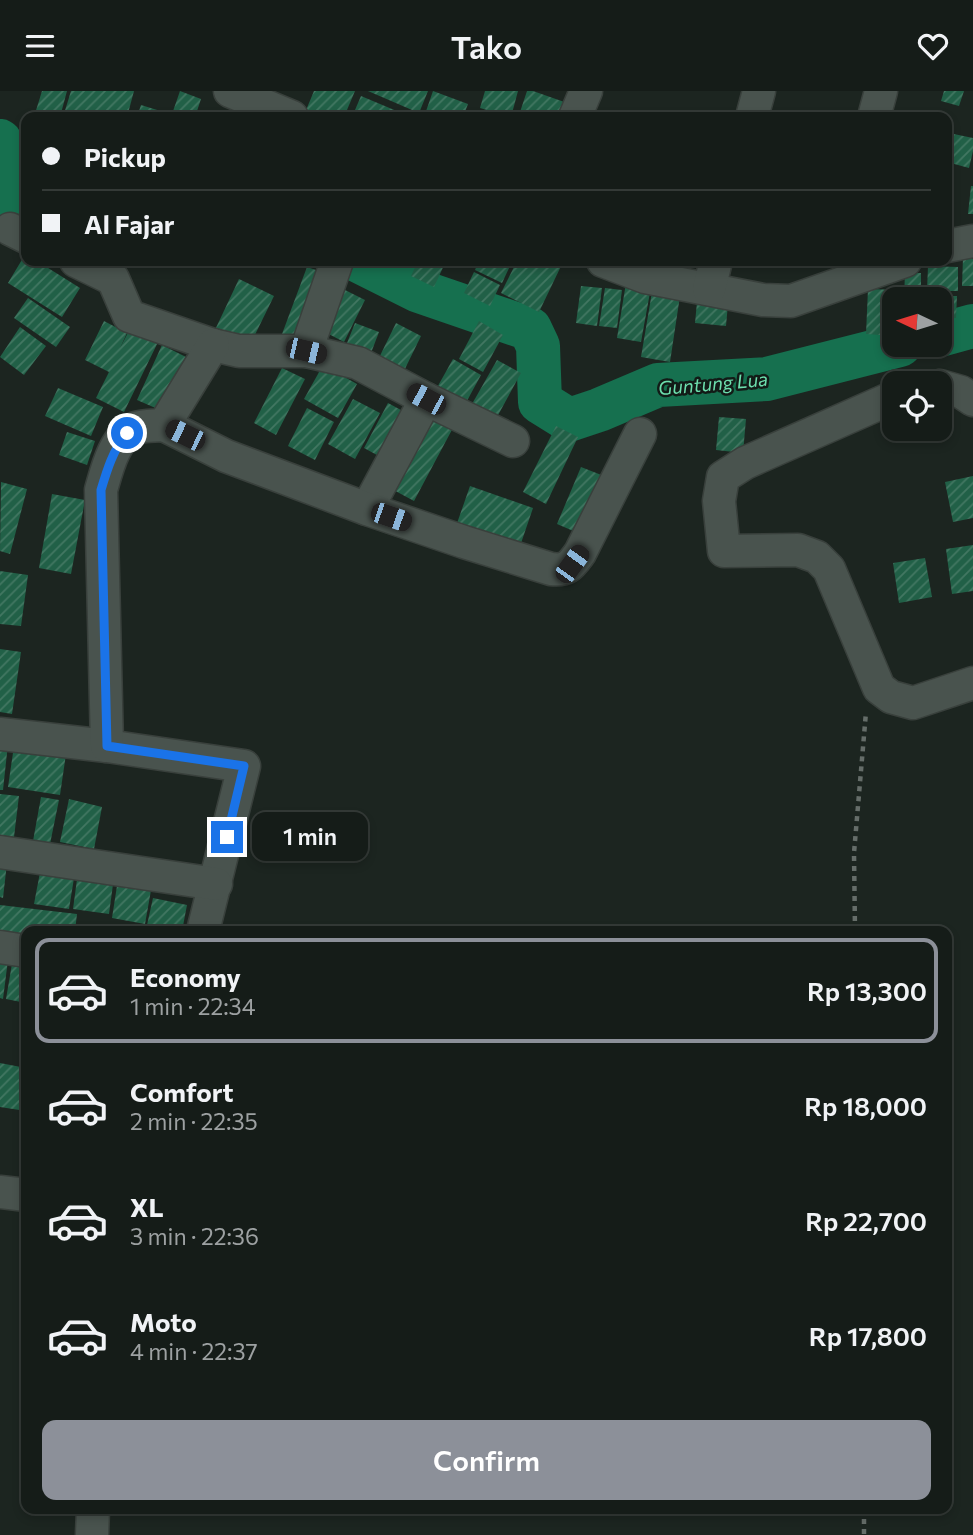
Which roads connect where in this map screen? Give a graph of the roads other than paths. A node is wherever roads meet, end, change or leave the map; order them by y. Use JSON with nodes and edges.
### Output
{"nodes":[{"id":1,"x":230,"y":91,"type":"edge"},
{"id":2,"x":586,"y":91,"type":"edge"},
{"id":3,"x":759,"y":91,"type":"edge"},
{"id":4,"x":881,"y":91,"type":"edge"},
{"id":5,"x":280,"y":112,"type":"edge"},
{"id":6,"x":577,"y":112,"type":"edge"},
{"id":7,"x":753,"y":112,"type":"edge"},
{"id":8,"x":875,"y":112,"type":"edge"},
{"id":9,"x":973,"y":241,"type":"edge"},
{"id":10,"x":952,"y":245,"type":"edge"},
{"id":11,"x":86,"y":266,"type":"edge"},
{"id":12,"x":335,"y":266,"type":"edge"},
{"id":13,"x":616,"y":266,"type":"edge"},
{"id":14,"x":830,"y":266,"type":"edge"},
{"id":15,"x":891,"y":266,"type":"edge"},
{"id":16,"x":713,"y":275,"type":"edge"},
{"id":17,"x":823,"y":291,"type":"junction"},
{"id":18,"x":213,"y":345,"type":"junction"},
{"id":19,"x":306,"y":351,"type":"junction"},
{"id":20,"x":952,"y":389,"type":"edge"},
{"id":21,"x":426,"y":399,"type":"junction"},
{"id":22,"x":973,"y":400,"type":"edge"},
{"id":23,"x":882,"y":402,"type":"edge"},
{"id":24,"x":164,"y":425,"type":"junction"},
{"id":25,"x":639,"y":434,"type":"dead end"},
{"id":26,"x":513,"y":441,"type":"dead end"},
{"id":27,"x":367,"y":509,"type":"junction"},
{"id":28,"x":973,"y":683,"type":"edge"},
{"id":29,"x":0,"y":734,"type":"edge"},
{"id":30,"x":107,"y":746,"type":"junction"},
{"id":31,"x":0,"y":852,"type":"edge"},
{"id":32,"x":216,"y":884,"type":"junction"},
{"id":33,"x":204,"y":926,"type":"edge"},
{"id":34,"x":0,"y":947,"type":"edge"},
{"id":35,"x":21,"y":950,"type":"edge"},
{"id":36,"x":0,"y":1192,"type":"edge"},
{"id":37,"x":21,"y":1194,"type":"edge"},
{"id":38,"x":93,"y":1514,"type":"edge"},
{"id":39,"x":92,"y":1535,"type":"edge"}],
"edges":[{"from":1,"to":5,"type":"street"},
{"from":2,"to":6,"type":"street"},
{"from":3,"to":7,"type":"street"},
{"from":4,"to":8,"type":"street"},
{"from":9,"to":10,"type":"street"},
{"from":11,"to":18,"type":"street"},
{"from":12,"to":19,"type":"street"},
{"from":13,"to":16,"type":"street"},
{"from":14,"to":17,"type":"street"},
{"from":15,"to":17,"type":"street"},
{"from":16,"to":17,"type":"street"},
{"from":18,"to":19,"type":"street"},
{"from":18,"to":24,"type":"street"},
{"from":19,"to":21,"type":"street"},
{"from":20,"to":22,"type":"street"},
{"from":21,"to":26,"type":"street"},
{"from":21,"to":27,"type":"street"},
{"from":23,"to":28,"type":"street"},
{"from":24,"to":27,"type":"street"},
{"from":24,"to":30,"type":"street"},
{"from":25,"to":27,"type":"street"},
{"from":29,"to":30,"type":"street"},
{"from":30,"to":32,"type":"street"},
{"from":31,"to":32,"type":"street"},
{"from":32,"to":33,"type":"street"},
{"from":34,"to":35,"type":"street"},
{"from":36,"to":37,"type":"street"},
{"from":38,"to":39,"type":"street"}]}
